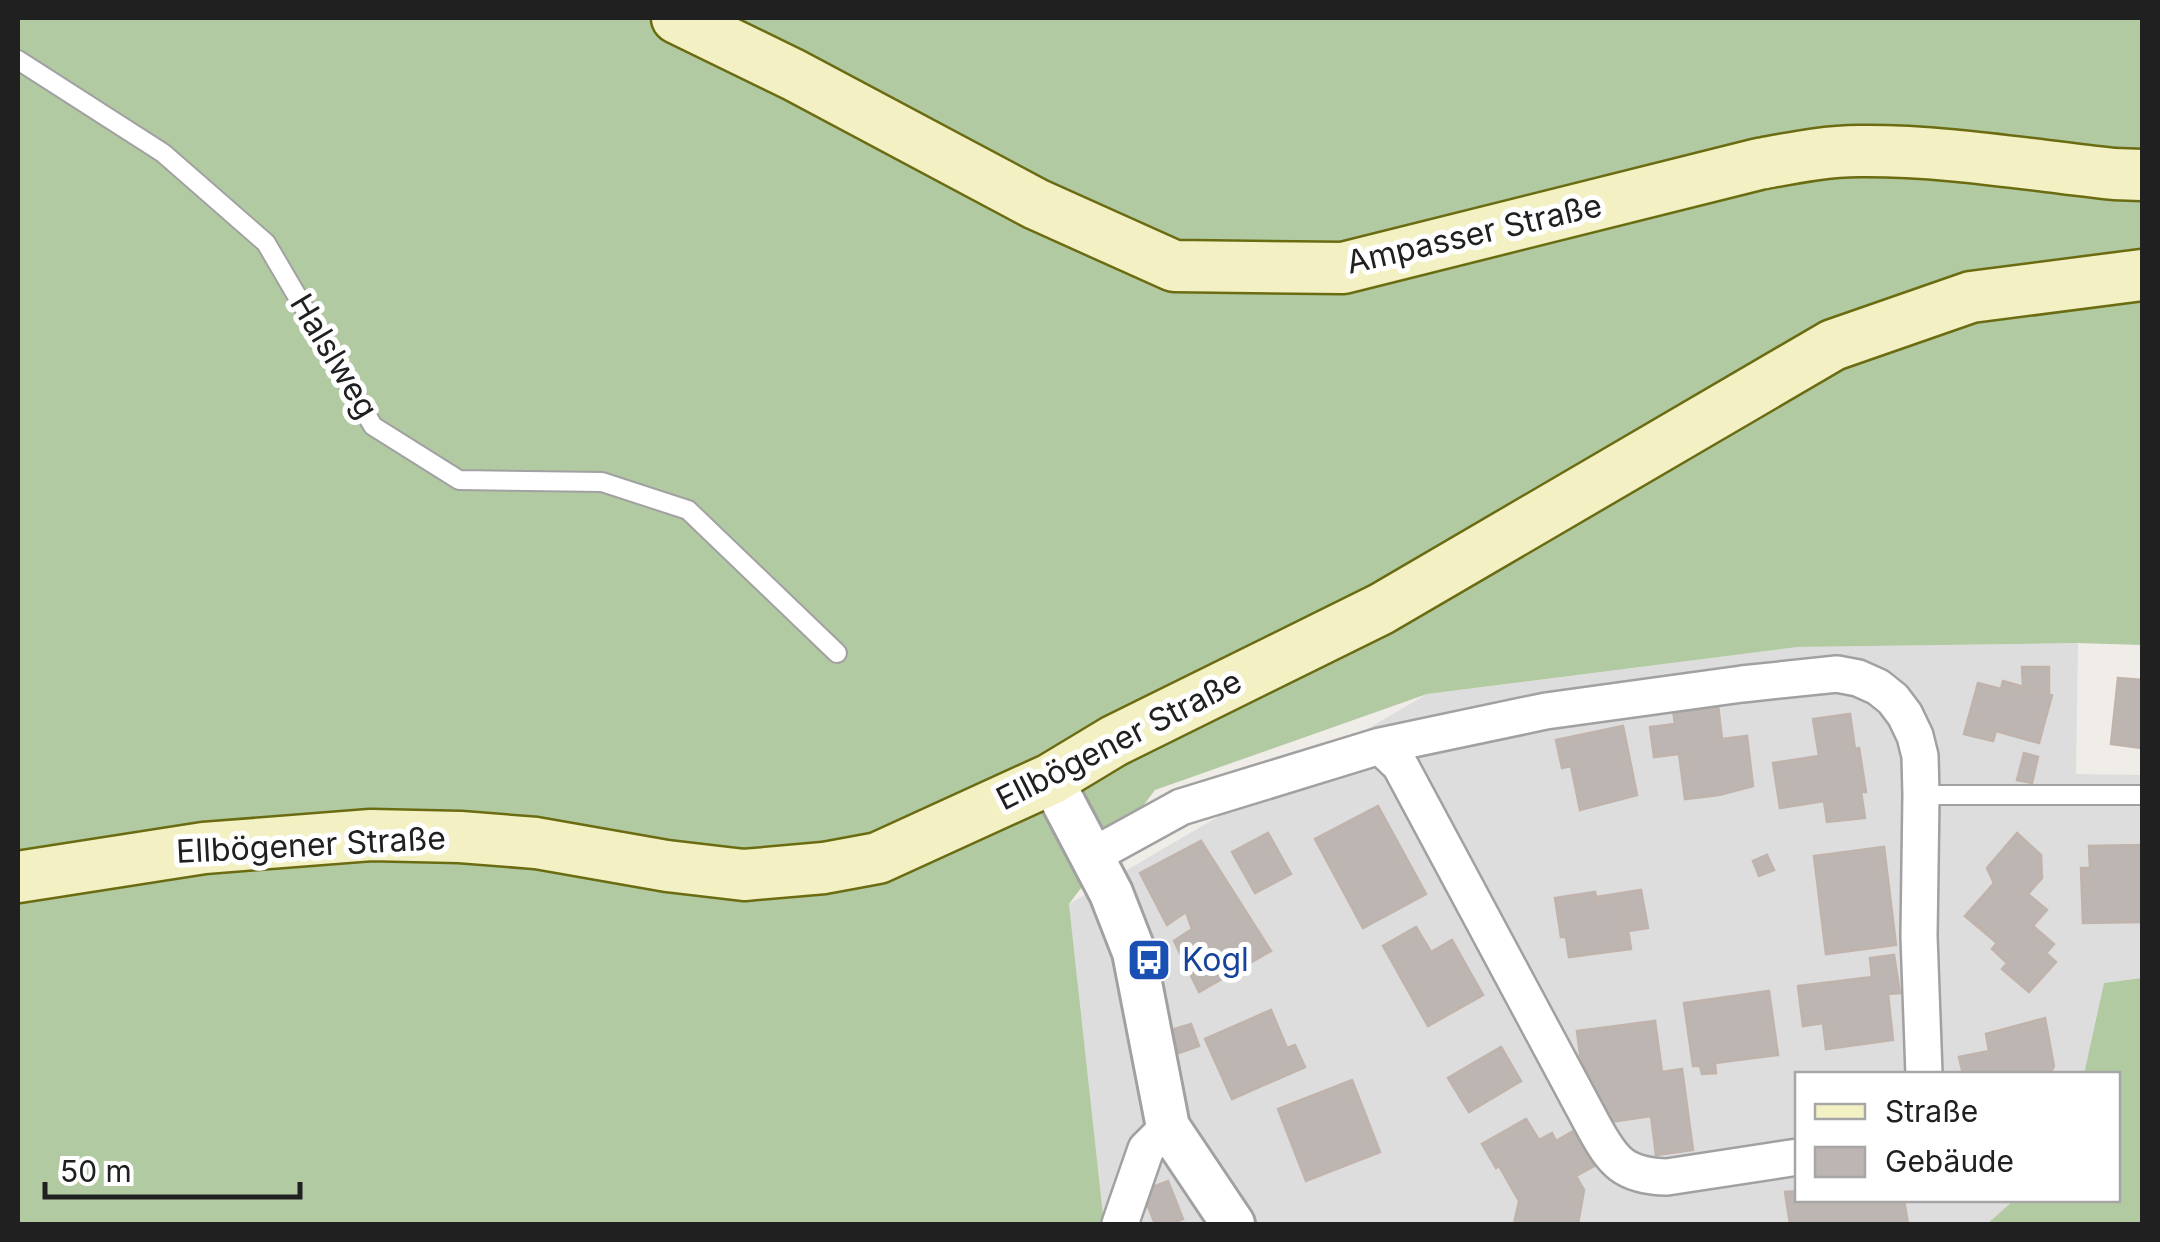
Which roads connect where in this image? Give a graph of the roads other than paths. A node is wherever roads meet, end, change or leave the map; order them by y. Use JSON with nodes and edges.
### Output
{"nodes":[{"id":1,"x":677,"y":18,"type":"edge"},
{"id":2,"x":18,"y":60,"type":"edge"},
{"id":3,"x":2142,"y":175,"type":"edge"},
{"id":4,"x":2142,"y":275,"type":"edge"},
{"id":5,"x":837,"y":654,"type":"dead end"},
{"id":6,"x":1380,"y":746,"type":"junction"},
{"id":7,"x":1051,"y":779,"type":"junction"},
{"id":8,"x":1921,"y":795,"type":"junction"},
{"id":9,"x":2142,"y":796,"type":"edge"},
{"id":10,"x":1092,"y":856,"type":"junction"},
{"id":11,"x":18,"y":877,"type":"edge"},
{"id":12,"x":1924,"y":1072,"type":"edge"},
{"id":13,"x":1168,"y":1127,"type":"junction"},
{"id":14,"x":1795,"y":1156,"type":"edge"},
{"id":15,"x":1120,"y":1224,"type":"edge"},
{"id":16,"x":1233,"y":1224,"type":"edge"}],
"edges":[{"from":1,"to":3,"type":"main road","name":"Ampasser Straße"},
{"from":2,"to":5,"type":"lane","name":"Halslweg"},
{"from":4,"to":7,"type":"main road","name":"Ellbögener Straße"},
{"from":6,"to":8,"type":"street"},
{"from":6,"to":10,"type":"street"},
{"from":6,"to":14,"type":"street"},
{"from":7,"to":10,"type":"street"},
{"from":7,"to":11,"type":"main road","name":"Ellbögener Straße"},
{"from":8,"to":9,"type":"lane"},
{"from":8,"to":12,"type":"street"},
{"from":10,"to":13,"type":"street"},
{"from":13,"to":15,"type":"street"},
{"from":13,"to":16,"type":"street"}]}
